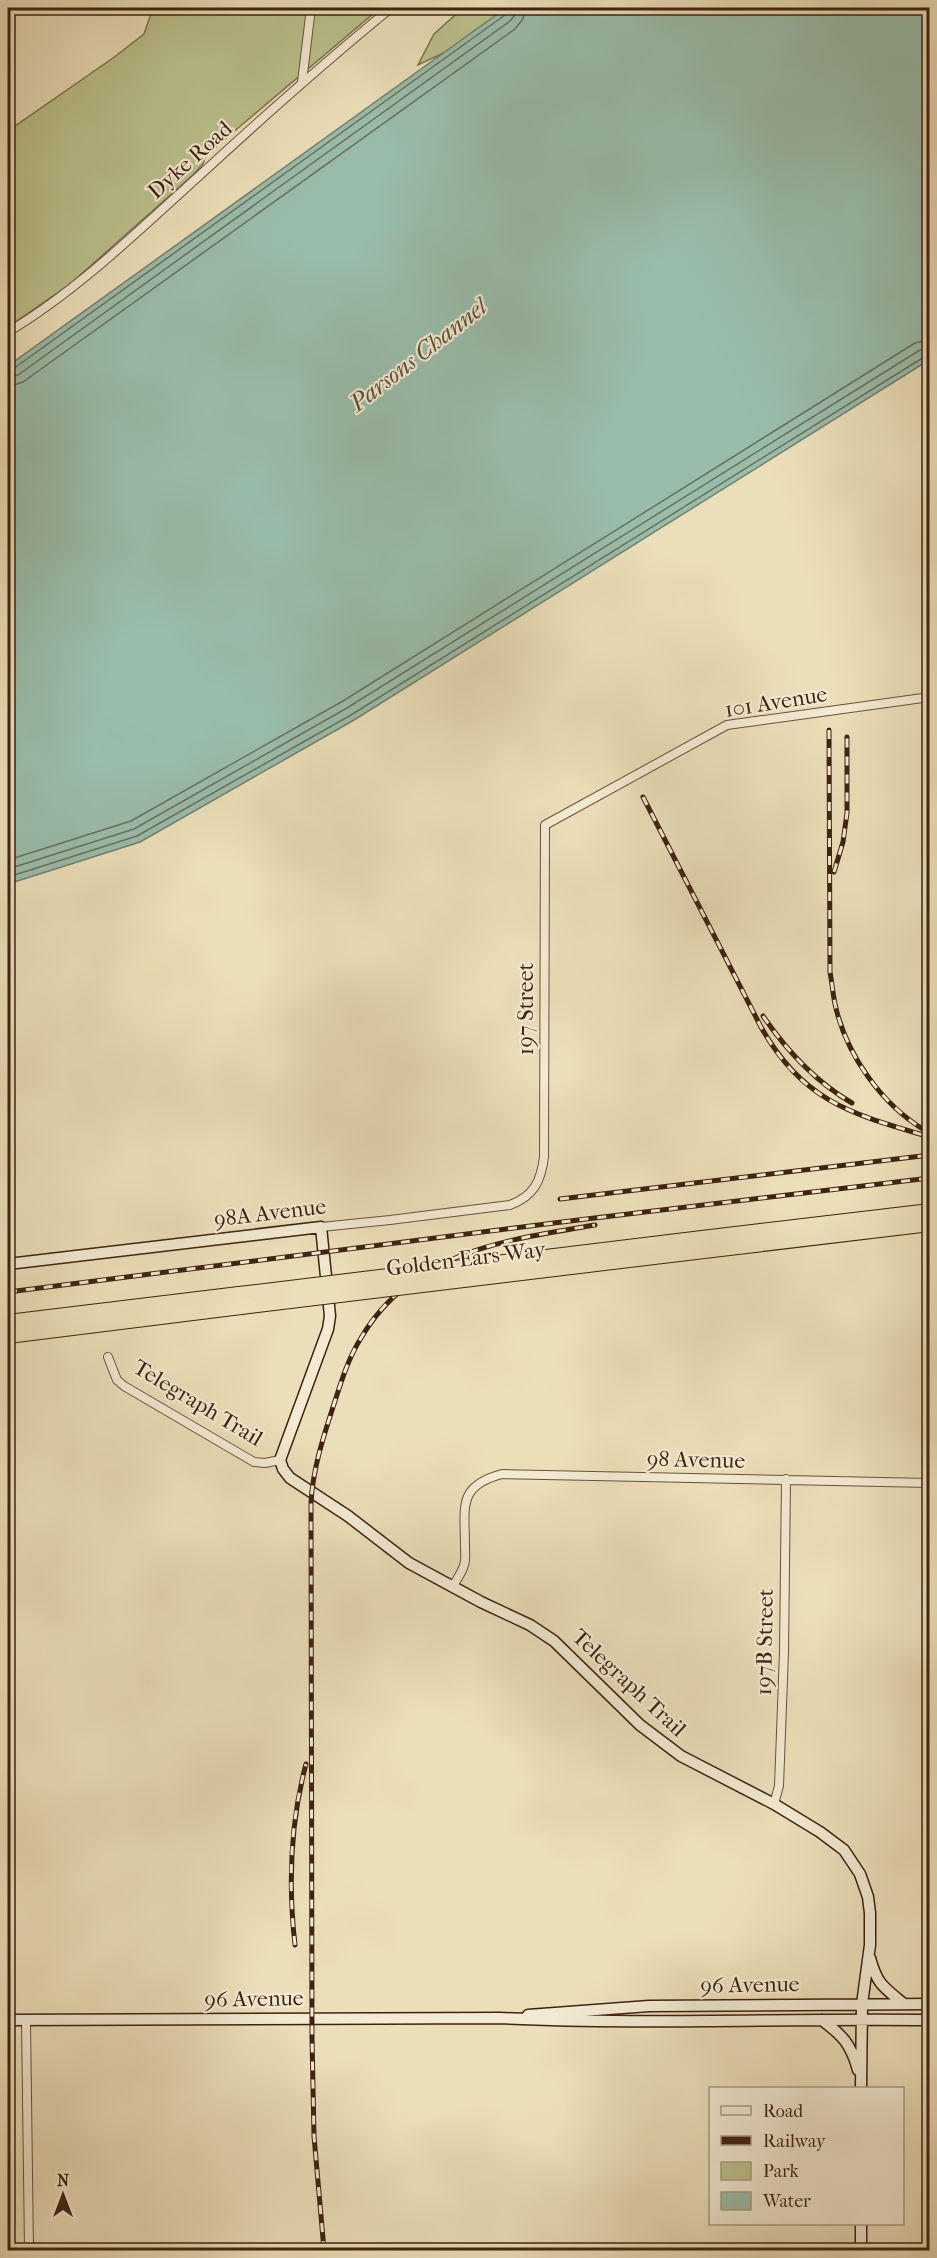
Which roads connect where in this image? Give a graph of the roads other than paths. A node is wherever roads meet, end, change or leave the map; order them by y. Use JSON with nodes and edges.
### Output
{"nodes":[{"id":1,"x":311,"y":8,"type":"edge"},
{"id":2,"x":392,"y":8,"type":"edge"},
{"id":3,"x":302,"y":82,"type":"junction"},
{"id":4,"x":8,"y":332,"type":"edge"},
{"id":5,"x":930,"y":697,"type":"edge"},
{"id":6,"x":545,"y":825,"type":"joint"},
{"id":7,"x":533,"y":1191,"type":"joint"},
{"id":8,"x":930,"y":1211,"type":"edge"},
{"id":9,"x":930,"y":1224,"type":"edge"},
{"id":10,"x":321,"y":1227,"type":"junction"},
{"id":11,"x":703,"y":1244,"type":"junction"},
{"id":12,"x":8,"y":1264,"type":"edge"},
{"id":13,"x":240,"y":1300,"type":"junction"},
{"id":14,"x":8,"y":1322,"type":"edge"},
{"id":15,"x":8,"y":1336,"type":"edge"},
{"id":16,"x":108,"y":1357,"type":"dead end"},
{"id":17,"x":280,"y":1460,"type":"junction"},
{"id":18,"x":786,"y":1479,"type":"junction"},
{"id":19,"x":930,"y":1483,"type":"edge"},
{"id":20,"x":453,"y":1586,"type":"junction"},
{"id":21,"x":774,"y":1804,"type":"junction"},
{"id":22,"x":869,"y":1954,"type":"junction"},
{"id":23,"x":862,"y":2004,"type":"junction"},
{"id":24,"x":904,"y":2004,"type":"junction"},
{"id":25,"x":930,"y":2004,"type":"edge"},
{"id":26,"x":500,"y":2018,"type":"junction"},
{"id":27,"x":862,"y":2019,"type":"junction"},
{"id":28,"x":8,"y":2020,"type":"edge"},
{"id":29,"x":26,"y":2020,"type":"junction"},
{"id":30,"x":822,"y":2020,"type":"junction"},
{"id":31,"x":930,"y":2020,"type":"edge"},
{"id":32,"x":861,"y":2085,"type":"edge"},
{"id":33,"x":861,"y":2225,"type":"edge"},
{"id":34,"x":29,"y":2250,"type":"edge"},
{"id":35,"x":861,"y":2250,"type":"edge"}],
"edges":[{"from":1,"to":3,"type":"street"},
{"from":2,"to":3,"type":"street","name":"Dyke Road"},
{"from":3,"to":4,"type":"street","name":"Dyke Road"},
{"from":5,"to":6,"type":"street","name":"101 Avenue"},
{"from":6,"to":7,"type":"street","name":"197 Street"},
{"from":7,"to":10,"type":"street","name":"98A Avenue"},
{"from":8,"to":11,"type":"highway","name":"Golden Ears Way"},
{"from":9,"to":11,"type":"highway","name":"Golden Ears Way"},
{"from":10,"to":12,"type":"street","name":"98A Avenue"},
{"from":10,"to":17,"type":"street","name":"Telegraph Trail"},
{"from":11,"to":13,"type":"highway","name":"Golden Ears Way","bridge":true},
{"from":13,"to":14,"type":"highway","name":"Golden Ears Way"},
{"from":13,"to":15,"type":"highway","name":"Golden Ears Way"},
{"from":16,"to":17,"type":"street","name":"Telegraph Trail"},
{"from":17,"to":20,"type":"street","name":"Telegraph Trail"},
{"from":18,"to":19,"type":"street","name":"98 Avenue"},
{"from":18,"to":20,"type":"street","name":"98 Avenue"},
{"from":18,"to":21,"type":"street","name":"197B Street"},
{"from":20,"to":21,"type":"street","name":"Telegraph Trail"},
{"from":21,"to":22,"type":"street","name":"Telegraph Trail"},
{"from":22,"to":23,"type":"street","name":"Telegraph Trail"},
{"from":22,"to":24,"type":"street"},
{"from":23,"to":24,"type":"street","name":"96 Avenue"},
{"from":23,"to":26,"type":"street","name":"96 Avenue"},
{"from":23,"to":27,"type":"street","name":"Telegraph Trail"},
{"from":24,"to":25,"type":"street","name":"96 Avenue"},
{"from":26,"to":29,"type":"street","name":"96 Avenue"},
{"from":26,"to":30,"type":"street","name":"96 Avenue"},
{"from":27,"to":30,"type":"street","name":"96 Avenue"},
{"from":27,"to":31,"type":"street","name":"96 Avenue"},
{"from":27,"to":32,"type":"street","name":"Telegraph Trail"},
{"from":28,"to":29,"type":"street","name":"96 Avenue"},
{"from":29,"to":34,"type":"street"},
{"from":30,"to":32,"type":"street"},
{"from":33,"to":35,"type":"street"}]}
